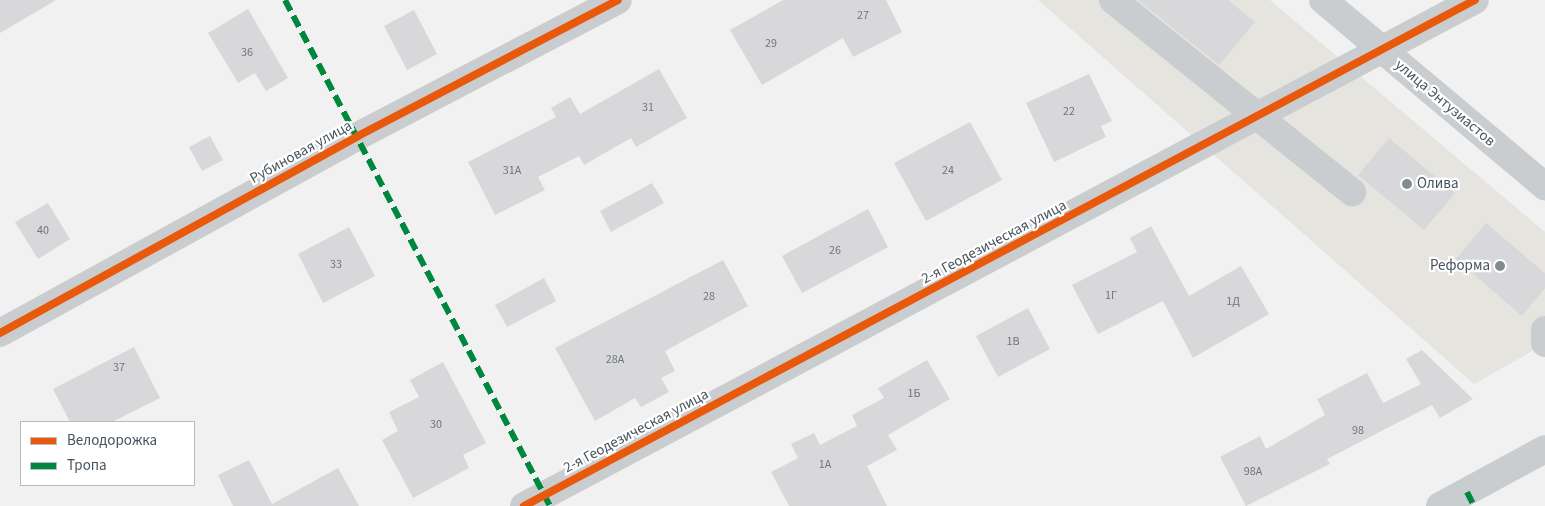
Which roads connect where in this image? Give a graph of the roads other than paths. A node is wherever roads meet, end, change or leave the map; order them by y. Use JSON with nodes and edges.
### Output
{"nodes":[{"id":1,"x":618,"y":0,"type":"edge"},
{"id":2,"x":1113,"y":0,"type":"edge"},
{"id":3,"x":1323,"y":0,"type":"edge"},
{"id":4,"x":1475,"y":0,"type":"edge"},
{"id":5,"x":1381,"y":50,"type":"junction"},
{"id":6,"x":1259,"y":117,"type":"junction"},
{"id":7,"x":1545,"y":186,"type":"edge"},
{"id":8,"x":1352,"y":192,"type":"dead end"},
{"id":9,"x":1545,"y":330,"type":"edge"},
{"id":10,"x":0,"y":333,"type":"edge"},
{"id":11,"x":1545,"y":343,"type":"edge"},
{"id":12,"x":1545,"y":449,"type":"edge"},
{"id":13,"x":1471,"y":499,"type":"edge"},
{"id":14,"x":524,"y":506,"type":"edge"},
{"id":15,"x":1440,"y":506,"type":"edge"}],
"edges":[{"from":1,"to":10,"type":"street","name":"Рубиновая улица"},
{"from":2,"to":6,"type":"street"},
{"from":3,"to":5,"type":"street","name":"улица Энтузиастов"},
{"from":4,"to":5,"type":"street","name":"2-я Геодезическая улица"},
{"from":5,"to":6,"type":"street","name":"2-я Геодезическая улица"},
{"from":5,"to":7,"type":"street","name":"улица Энтузиастов"},
{"from":6,"to":8,"type":"street"},
{"from":6,"to":14,"type":"street","name":"2-я Геодезическая улица"},
{"from":9,"to":11,"type":"street"},
{"from":12,"to":13,"type":"street"},
{"from":13,"to":15,"type":"street"}]}
